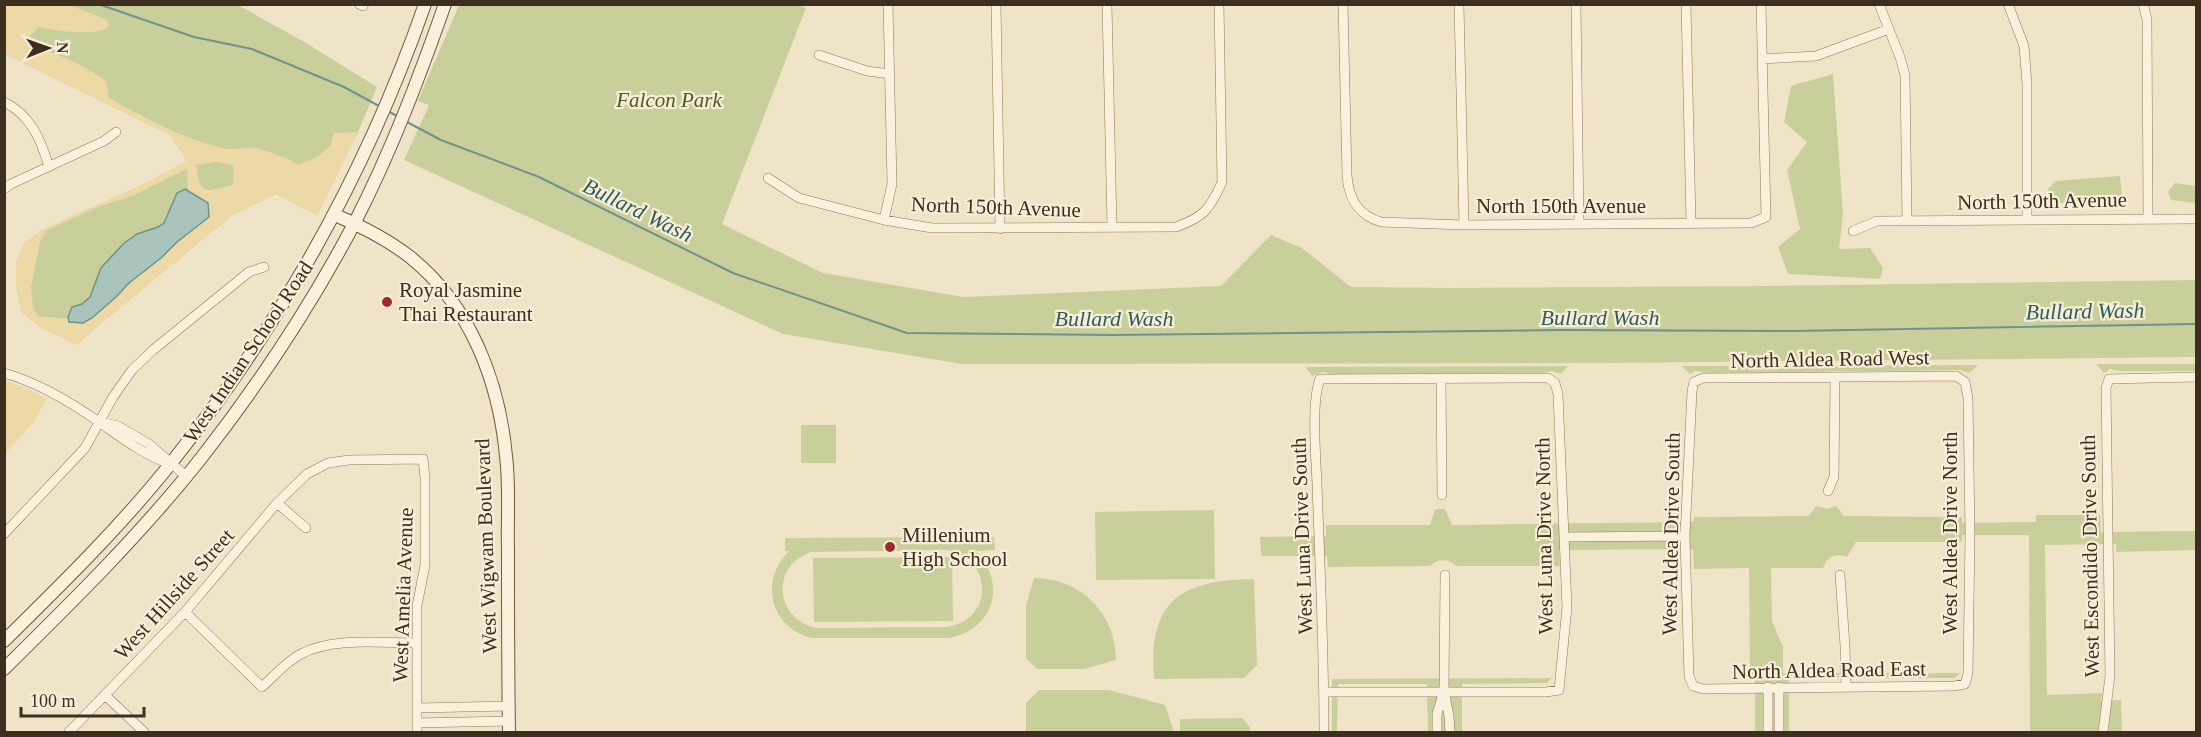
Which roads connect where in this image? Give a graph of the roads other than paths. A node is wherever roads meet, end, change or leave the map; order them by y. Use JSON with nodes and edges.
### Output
{"nodes":[{"id":1,"x":425,"y":4,"type":"edge"},
{"id":2,"x":446,"y":4,"type":"edge"},
{"id":3,"x":888,"y":4,"type":"edge"},
{"id":4,"x":996,"y":4,"type":"edge"},
{"id":5,"x":1107,"y":4,"type":"edge"},
{"id":6,"x":1219,"y":4,"type":"edge"},
{"id":7,"x":1343,"y":4,"type":"edge"},
{"id":8,"x":1459,"y":4,"type":"edge"},
{"id":9,"x":1576,"y":4,"type":"edge"},
{"id":10,"x":1686,"y":4,"type":"edge"},
{"id":11,"x":1761,"y":4,"type":"edge"},
{"id":12,"x":1879,"y":4,"type":"edge"},
{"id":13,"x":2008,"y":4,"type":"edge"},
{"id":14,"x":2143,"y":4,"type":"edge"},
{"id":15,"x":1889,"y":29,"type":"junction"},
{"id":16,"x":819,"y":55,"type":"dead end"},
{"id":17,"x":1762,"y":59,"type":"junction"},
{"id":18,"x":890,"y":74,"type":"junction"},
{"id":19,"x":4,"y":102,"type":"edge"},
{"id":20,"x":116,"y":132,"type":"dead end"},
{"id":21,"x":49,"y":167,"type":"junction"},
{"id":22,"x":768,"y":178,"type":"dead end"},
{"id":23,"x":4,"y":189,"type":"edge"},
{"id":24,"x":335,"y":215,"type":"junction"},
{"id":25,"x":2148,"y":218,"type":"junction"},
{"id":26,"x":2027,"y":219,"type":"junction"},
{"id":27,"x":2196,"y":219,"type":"edge"},
{"id":28,"x":885,"y":220,"type":"junction"},
{"id":29,"x":1907,"y":221,"type":"junction"},
{"id":30,"x":354,"y":223,"type":"junction"},
{"id":31,"x":1691,"y":223,"type":"junction"},
{"id":32,"x":1579,"y":224,"type":"junction"},
{"id":33,"x":1464,"y":225,"type":"junction"},
{"id":34,"x":1112,"y":227,"type":"junction"},
{"id":35,"x":1000,"y":228,"type":"junction"},
{"id":36,"x":1853,"y":231,"type":"dead end"},
{"id":37,"x":264,"y":267,"type":"dead end"},
{"id":38,"x":4,"y":373,"type":"edge"},
{"id":39,"x":1835,"y":377,"type":"junction"},
{"id":40,"x":2196,"y":377,"type":"edge"},
{"id":41,"x":1441,"y":379,"type":"junction"},
{"id":42,"x":1694,"y":381,"type":"joint"},
{"id":43,"x":1965,"y":382,"type":"joint"},
{"id":44,"x":99,"y":422,"type":"junction"},
{"id":45,"x":171,"y":464,"type":"junction"},
{"id":46,"x":307,"y":474,"type":"joint"},
{"id":47,"x":186,"y":476,"type":"junction"},
{"id":48,"x":1828,"y":491,"type":"dead end"},
{"id":49,"x":1442,"y":495,"type":"dead end"},
{"id":50,"x":278,"y":503,"type":"junction"},
{"id":51,"x":306,"y":528,"type":"dead end"},
{"id":52,"x":4,"y":534,"type":"edge"},
{"id":53,"x":1685,"y":536,"type":"junction"},
{"id":54,"x":1565,"y":537,"type":"junction"},
{"id":55,"x":1444,"y":575,"type":"dead end"},
{"id":56,"x":1840,"y":575,"type":"dead end"},
{"id":57,"x":185,"y":612,"type":"junction"},
{"id":58,"x":4,"y":640,"type":"edge"},
{"id":59,"x":416,"y":643,"type":"junction"},
{"id":60,"x":4,"y":669,"type":"edge"},
{"id":61,"x":1965,"y":684,"type":"joint"},
{"id":62,"x":1693,"y":686,"type":"joint"},
{"id":63,"x":1768,"y":687,"type":"junction"},
{"id":64,"x":1779,"y":687,"type":"junction"},
{"id":65,"x":1846,"y":687,"type":"junction"},
{"id":66,"x":1444,"y":691,"type":"junction"},
{"id":67,"x":1324,"y":692,"type":"junction"},
{"id":68,"x":106,"y":696,"type":"junction"},
{"id":69,"x":509,"y":706,"type":"junction"},
{"id":70,"x":417,"y":708,"type":"junction"},
{"id":71,"x":509,"y":727,"type":"edge"},
{"id":72,"x":417,"y":728,"type":"edge"},
{"id":73,"x":69,"y":732,"type":"edge"},
{"id":74,"x":144,"y":732,"type":"edge"},
{"id":75,"x":1324,"y":732,"type":"edge"},
{"id":76,"x":1437,"y":732,"type":"edge"},
{"id":77,"x":1450,"y":732,"type":"edge"},
{"id":78,"x":1767,"y":732,"type":"edge"},
{"id":79,"x":1779,"y":732,"type":"edge"},
{"id":80,"x":2103,"y":732,"type":"edge"}],
"edges":[{"from":1,"to":24,"type":"main road","name":"West Indian School Road"},
{"from":2,"to":30,"type":"main road","name":"West Indian School Road"},
{"from":3,"to":18,"type":"street"},
{"from":4,"to":35,"type":"street"},
{"from":5,"to":34,"type":"street"},
{"from":6,"to":34,"type":"street","name":"North 150th Avenue"},
{"from":7,"to":33,"type":"street","name":"North 150th Avenue"},
{"from":8,"to":33,"type":"street"},
{"from":9,"to":32,"type":"street"},
{"from":10,"to":31,"type":"street"},
{"from":11,"to":17,"type":"street"},
{"from":12,"to":15,"type":"street"},
{"from":13,"to":26,"type":"street"},
{"from":14,"to":25,"type":"street"},
{"from":15,"to":17,"type":"street"},
{"from":15,"to":29,"type":"street"},
{"from":16,"to":18,"type":"street"},
{"from":17,"to":31,"type":"street","name":"North 150th Avenue"},
{"from":18,"to":28,"type":"street"},
{"from":19,"to":21,"type":"street"},
{"from":20,"to":21,"type":"street"},
{"from":21,"to":23,"type":"street"},
{"from":22,"to":28,"type":"street","name":"North 150th Avenue"},
{"from":24,"to":30,"type":"main road","name":"West Wigwam Boulevard"},
{"from":24,"to":45,"type":"main road","name":"West Indian School Road"},
{"from":25,"to":26,"type":"street","name":"North 150th Avenue"},
{"from":25,"to":27,"type":"street","name":"North 150th Avenue"},
{"from":26,"to":29,"type":"street","name":"North 150th Avenue"},
{"from":28,"to":35,"type":"street","name":"North 150th Avenue"},
{"from":29,"to":36,"type":"street","name":"North 150th Avenue"},
{"from":30,"to":47,"type":"main road","name":"West Indian School Road"},
{"from":30,"to":69,"type":"main road","name":"West Wigwam Boulevard"},
{"from":31,"to":32,"type":"street","name":"North 150th Avenue"},
{"from":32,"to":33,"type":"street","name":"North 150th Avenue"},
{"from":34,"to":35,"type":"street","name":"North 150th Avenue"},
{"from":37,"to":44,"type":"street"},
{"from":38,"to":44,"type":"street"},
{"from":39,"to":42,"type":"street","name":"North Aldea Road West"},
{"from":39,"to":43,"type":"street","name":"North Aldea Road West"},
{"from":39,"to":48,"type":"street"},
{"from":40,"to":80,"type":"street","name":"West Escondido Drive South"},
{"from":41,"to":49,"type":"street"},
{"from":41,"to":54,"type":"street","name":"West Luna Drive North"},
{"from":41,"to":67,"type":"street","name":"West Luna Drive South"},
{"from":42,"to":53,"type":"street","name":"West Aldea Drive South"},
{"from":43,"to":61,"type":"street","name":"West Aldea Drive North"},
{"from":44,"to":45,"type":"street"},
{"from":44,"to":52,"type":"street"},
{"from":45,"to":47,"type":"street"},
{"from":45,"to":58,"type":"main road","name":"West Indian School Road"},
{"from":46,"to":50,"type":"street","name":"West Hillside Street"},
{"from":46,"to":59,"type":"street","name":"West Amelia Avenue"},
{"from":47,"to":60,"type":"main road","name":"West Indian School Road"},
{"from":50,"to":51,"type":"street"},
{"from":50,"to":57,"type":"street","name":"West Hillside Street"},
{"from":53,"to":54,"type":"street"},
{"from":53,"to":62,"type":"street","name":"West Aldea Drive South"},
{"from":54,"to":66,"type":"street","name":"West Luna Drive North"},
{"from":55,"to":66,"type":"street"},
{"from":56,"to":65,"type":"street"},
{"from":57,"to":59,"type":"street"},
{"from":57,"to":68,"type":"street","name":"West Hillside Street"},
{"from":59,"to":70,"type":"street","name":"West Amelia Avenue"},
{"from":61,"to":65,"type":"street","name":"North Aldea Road East"},
{"from":62,"to":63,"type":"street","name":"North Aldea Road East"},
{"from":63,"to":64,"type":"street","name":"North Aldea Road East"},
{"from":63,"to":78,"type":"street"},
{"from":64,"to":65,"type":"street","name":"North Aldea Road East"},
{"from":64,"to":79,"type":"street"},
{"from":66,"to":67,"type":"street"},
{"from":66,"to":76,"type":"street"},
{"from":66,"to":77,"type":"street"},
{"from":67,"to":75,"type":"street","name":"West Luna Drive South"},
{"from":68,"to":73,"type":"street","name":"West Hillside Street"},
{"from":68,"to":74,"type":"street"},
{"from":69,"to":70,"type":"street"},
{"from":69,"to":71,"type":"main road","name":"West Wigwam Boulevard"},
{"from":70,"to":72,"type":"street","name":"West Amelia Avenue"},
{"from":71,"to":72,"type":"street"}]}
